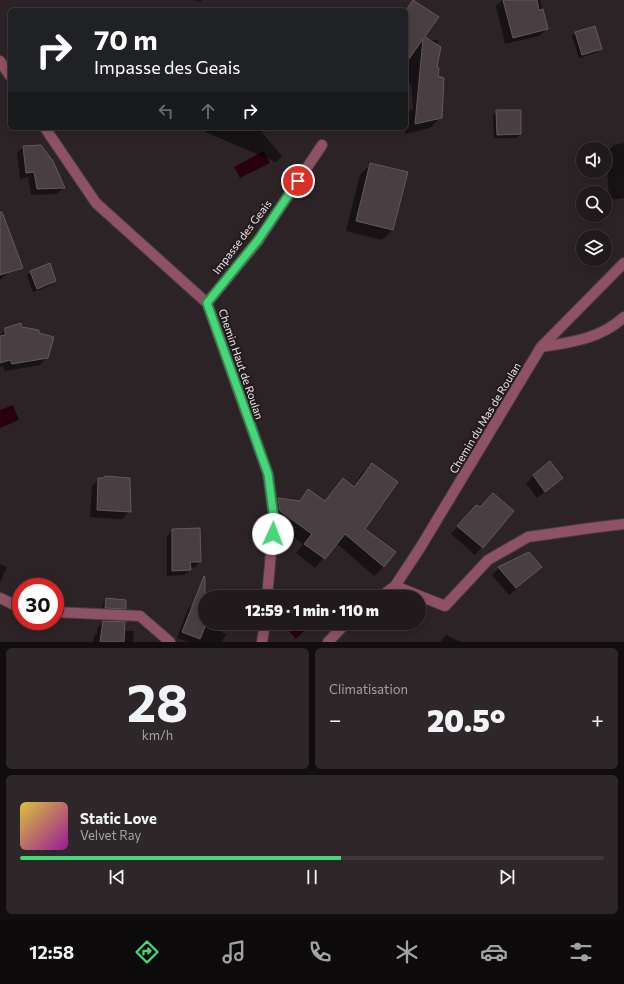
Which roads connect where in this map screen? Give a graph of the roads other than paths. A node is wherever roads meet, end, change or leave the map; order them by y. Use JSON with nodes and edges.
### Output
{"nodes":[{"id":1,"x":0,"y":61,"type":"edge"},
{"id":2,"x":8,"y":73,"type":"edge"},
{"id":3,"x":46,"y":130,"type":"edge"},
{"id":4,"x":322,"y":145,"type":"dead end"},
{"id":5,"x":624,"y":263,"type":"edge"},
{"id":6,"x":207,"y":303,"type":"junction"},
{"id":7,"x":624,"y":317,"type":"edge"},
{"id":8,"x":541,"y":347,"type":"junction"},
{"id":9,"x":624,"y":524,"type":"edge"},
{"id":10,"x":395,"y":586,"type":"junction"},
{"id":11,"x":269,"y":590,"type":"edge"},
{"id":12,"x":390,"y":590,"type":"edge"},
{"id":13,"x":0,"y":598,"type":"edge"},
{"id":14,"x":12,"y":604,"type":"edge"},
{"id":15,"x":64,"y":612,"type":"edge"},
{"id":16,"x":264,"y":630,"type":"edge"},
{"id":17,"x":339,"y":630,"type":"edge"},
{"id":18,"x":170,"y":642,"type":"edge"},
{"id":19,"x":262,"y":642,"type":"edge"},
{"id":20,"x":328,"y":642,"type":"edge"}],
"edges":[{"from":1,"to":2,"type":"street"},
{"from":3,"to":6,"type":"street","name":"Chemin Haut de Roulan"},
{"from":4,"to":6,"type":"street","name":"Impasse des Geais"},
{"from":5,"to":8,"type":"street","name":"Chemin du Mas de Roulan"},
{"from":6,"to":11,"type":"street","name":"Chemin Haut de Roulan"},
{"from":7,"to":8,"type":"street"},
{"from":8,"to":10,"type":"street","name":"Chemin du Mas de Roulan"},
{"from":9,"to":10,"type":"street"},
{"from":10,"to":12,"type":"street","name":"Chemin du Mas de Roulan"},
{"from":13,"to":14,"type":"street"},
{"from":15,"to":18,"type":"street"},
{"from":16,"to":19,"type":"street"},
{"from":17,"to":20,"type":"street"}]}
